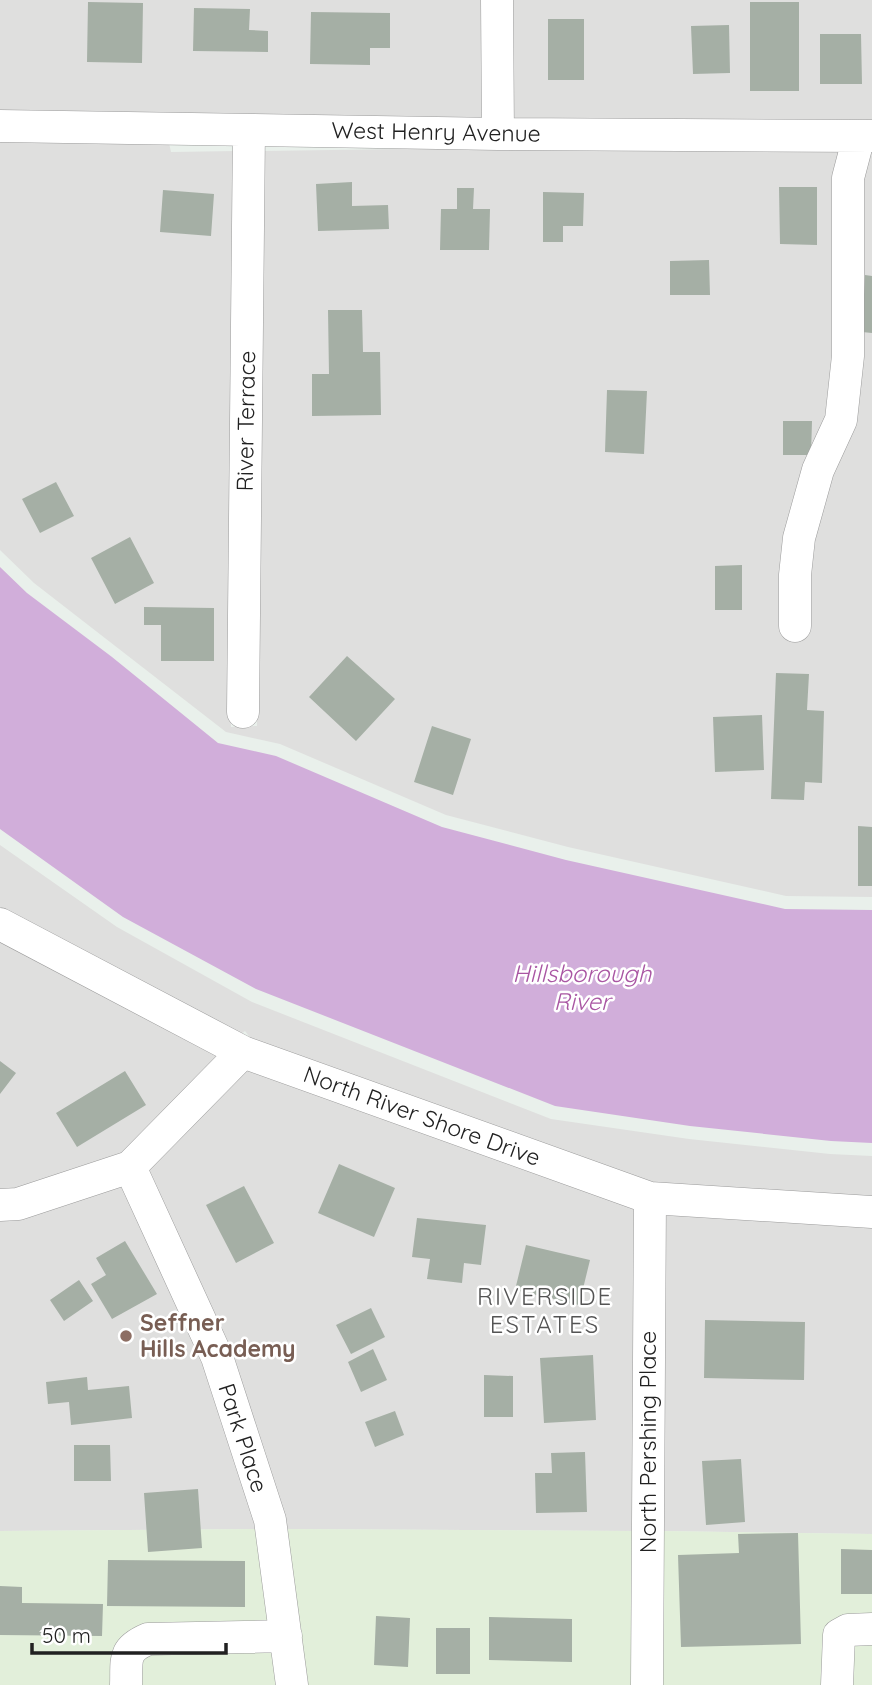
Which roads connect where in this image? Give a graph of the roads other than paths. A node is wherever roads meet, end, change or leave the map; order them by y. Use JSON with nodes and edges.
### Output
{"nodes":[{"id":1,"x":497,"y":0,"type":"edge"},
{"id":2,"x":0,"y":126,"type":"edge"},
{"id":3,"x":250,"y":130,"type":"junction"},
{"id":4,"x":498,"y":134,"type":"junction"},
{"id":5,"x":865,"y":136,"type":"edge"},
{"id":6,"x":795,"y":626,"type":"dead end"},
{"id":7,"x":243,"y":712,"type":"dead end"},
{"id":8,"x":0,"y":924,"type":"edge"},
{"id":9,"x":243,"y":1052,"type":"junction"},
{"id":10,"x":130,"y":1167,"type":"junction"},
{"id":11,"x":650,"y":1198,"type":"junction"},
{"id":12,"x":0,"y":1205,"type":"edge"},
{"id":13,"x":872,"y":1212,"type":"edge"},
{"id":14,"x":872,"y":1629,"type":"edge"},
{"id":15,"x":286,"y":1636,"type":"junction"},
{"id":16,"x":126,"y":1685,"type":"edge"},
{"id":17,"x":292,"y":1685,"type":"edge"},
{"id":18,"x":647,"y":1685,"type":"edge"},
{"id":19,"x":837,"y":1685,"type":"edge"}],
"edges":[{"from":1,"to":4,"type":"street"},
{"from":2,"to":3,"type":"street","name":"West Henry Avenue"},
{"from":3,"to":4,"type":"street","name":"West Henry Avenue"},
{"from":3,"to":7,"type":"street","name":"River Terrace"},
{"from":4,"to":5,"type":"street","name":"West Henry Avenue"},
{"from":5,"to":6,"type":"street"},
{"from":8,"to":9,"type":"street","name":"North River Shore Drive"},
{"from":9,"to":10,"type":"street"},
{"from":9,"to":11,"type":"street","name":"North River Shore Drive"},
{"from":10,"to":12,"type":"street"},
{"from":10,"to":15,"type":"street","name":"Park Place"},
{"from":11,"to":13,"type":"street","name":"North River Shore Drive"},
{"from":11,"to":18,"type":"street","name":"North Pershing Place"},
{"from":14,"to":19,"type":"street"},
{"from":15,"to":16,"type":"street"},
{"from":15,"to":17,"type":"street","name":"Park Place"}]}
